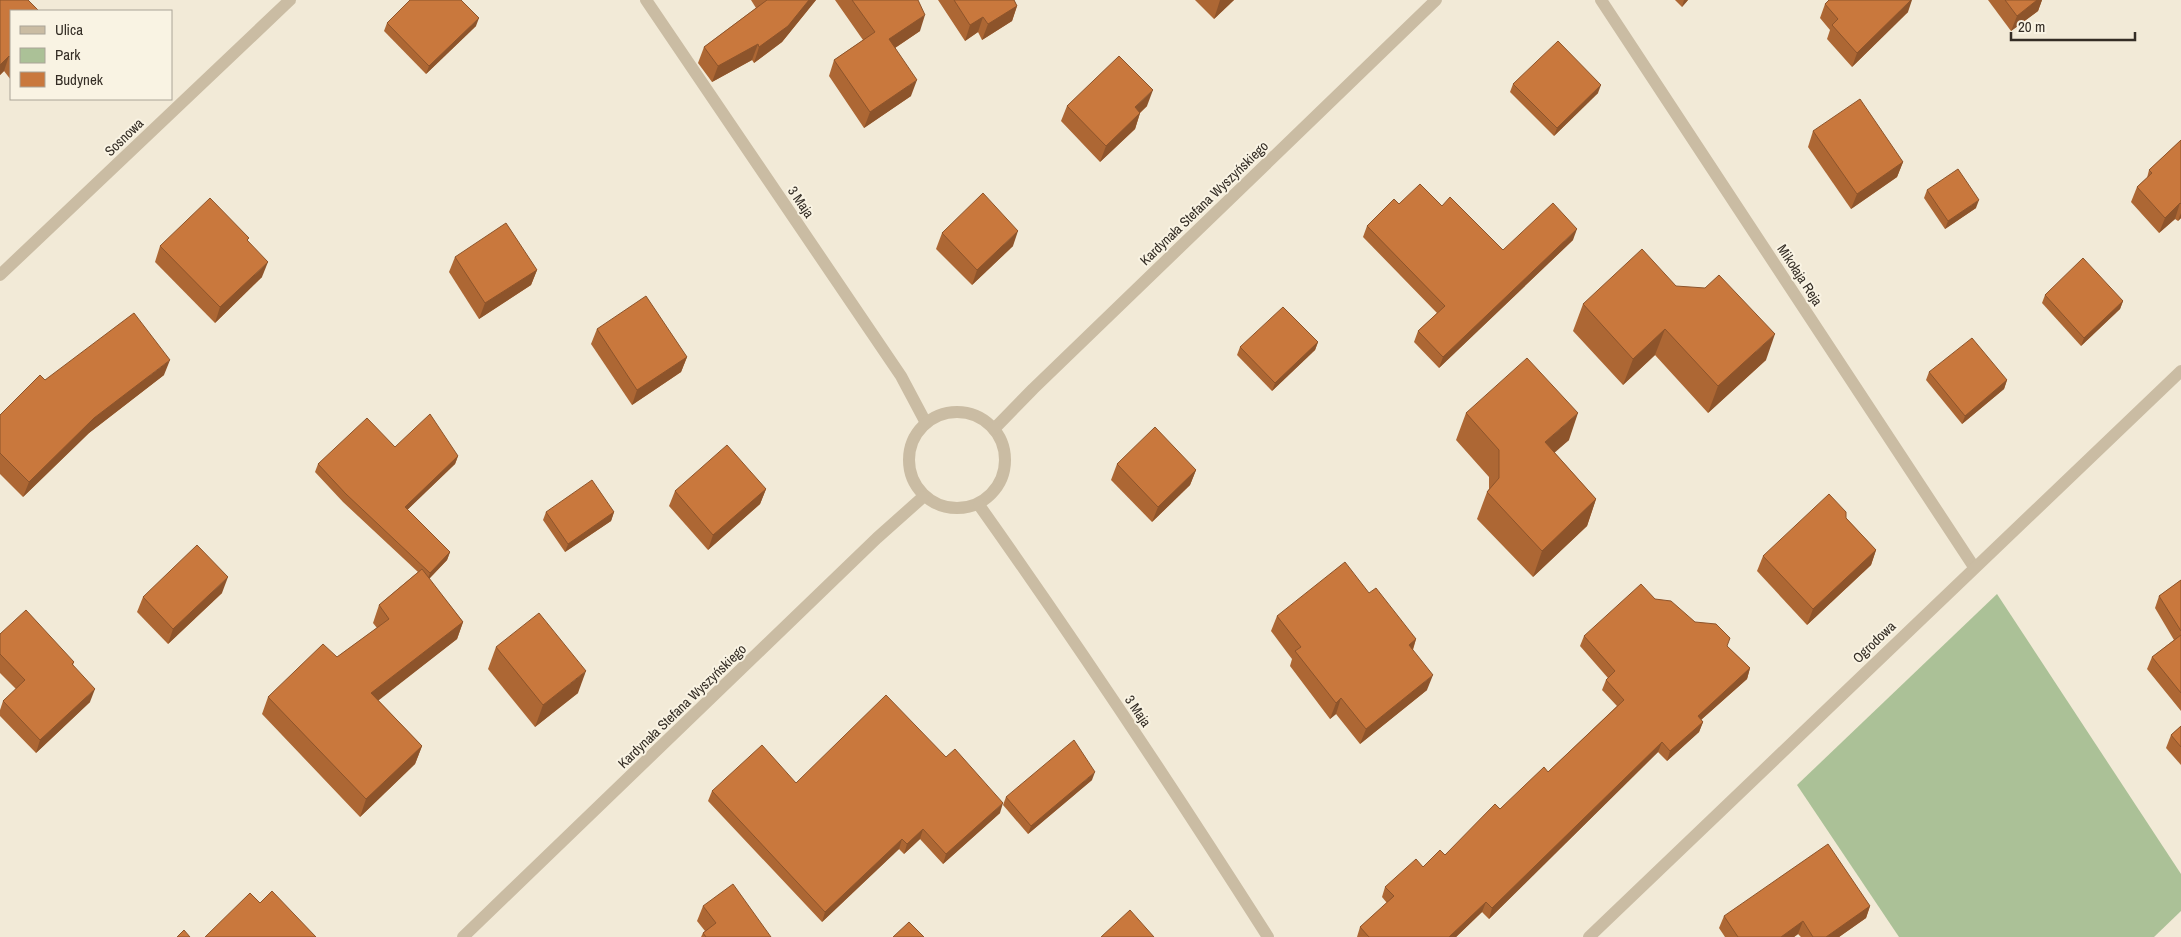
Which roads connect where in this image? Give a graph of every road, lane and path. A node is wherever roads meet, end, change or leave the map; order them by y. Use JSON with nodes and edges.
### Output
{"nodes":[{"id":1,"x":290,"y":0,"type":"edge"},
{"id":2,"x":646,"y":0,"type":"edge"},
{"id":3,"x":1436,"y":0,"type":"edge"},
{"id":4,"x":1602,"y":0,"type":"edge"},
{"id":5,"x":0,"y":275,"type":"edge"},
{"id":6,"x":2181,"y":370,"type":"edge"},
{"id":7,"x":926,"y":424,"type":"junction"},
{"id":8,"x":994,"y":429,"type":"junction"},
{"id":9,"x":923,"y":496,"type":"junction"},
{"id":10,"x":979,"y":505,"type":"junction"},
{"id":11,"x":1974,"y":567,"type":"junction"},
{"id":12,"x":463,"y":937,"type":"edge"},
{"id":13,"x":1268,"y":937,"type":"edge"},
{"id":14,"x":1589,"y":937,"type":"edge"}],
"edges":[{"from":1,"to":5,"type":"street","name":"Sosnowa"},
{"from":2,"to":7,"type":"street","name":"3 Maja"},
{"from":3,"to":8,"type":"street","name":"Kardynała Stefana Wyszyńskiego"},
{"from":4,"to":11,"type":"street","name":"Mikołaja Reja"},
{"from":6,"to":11,"type":"street","name":"Ogrodowa"},
{"from":7,"to":8,"type":"street"},
{"from":7,"to":9,"type":"street"},
{"from":8,"to":10,"type":"street"},
{"from":9,"to":10,"type":"street"},
{"from":9,"to":12,"type":"street","name":"Kardynała Stefana Wyszyńskiego"},
{"from":10,"to":13,"type":"street","name":"3 Maja"},
{"from":11,"to":14,"type":"street","name":"Ogrodowa"}]}
